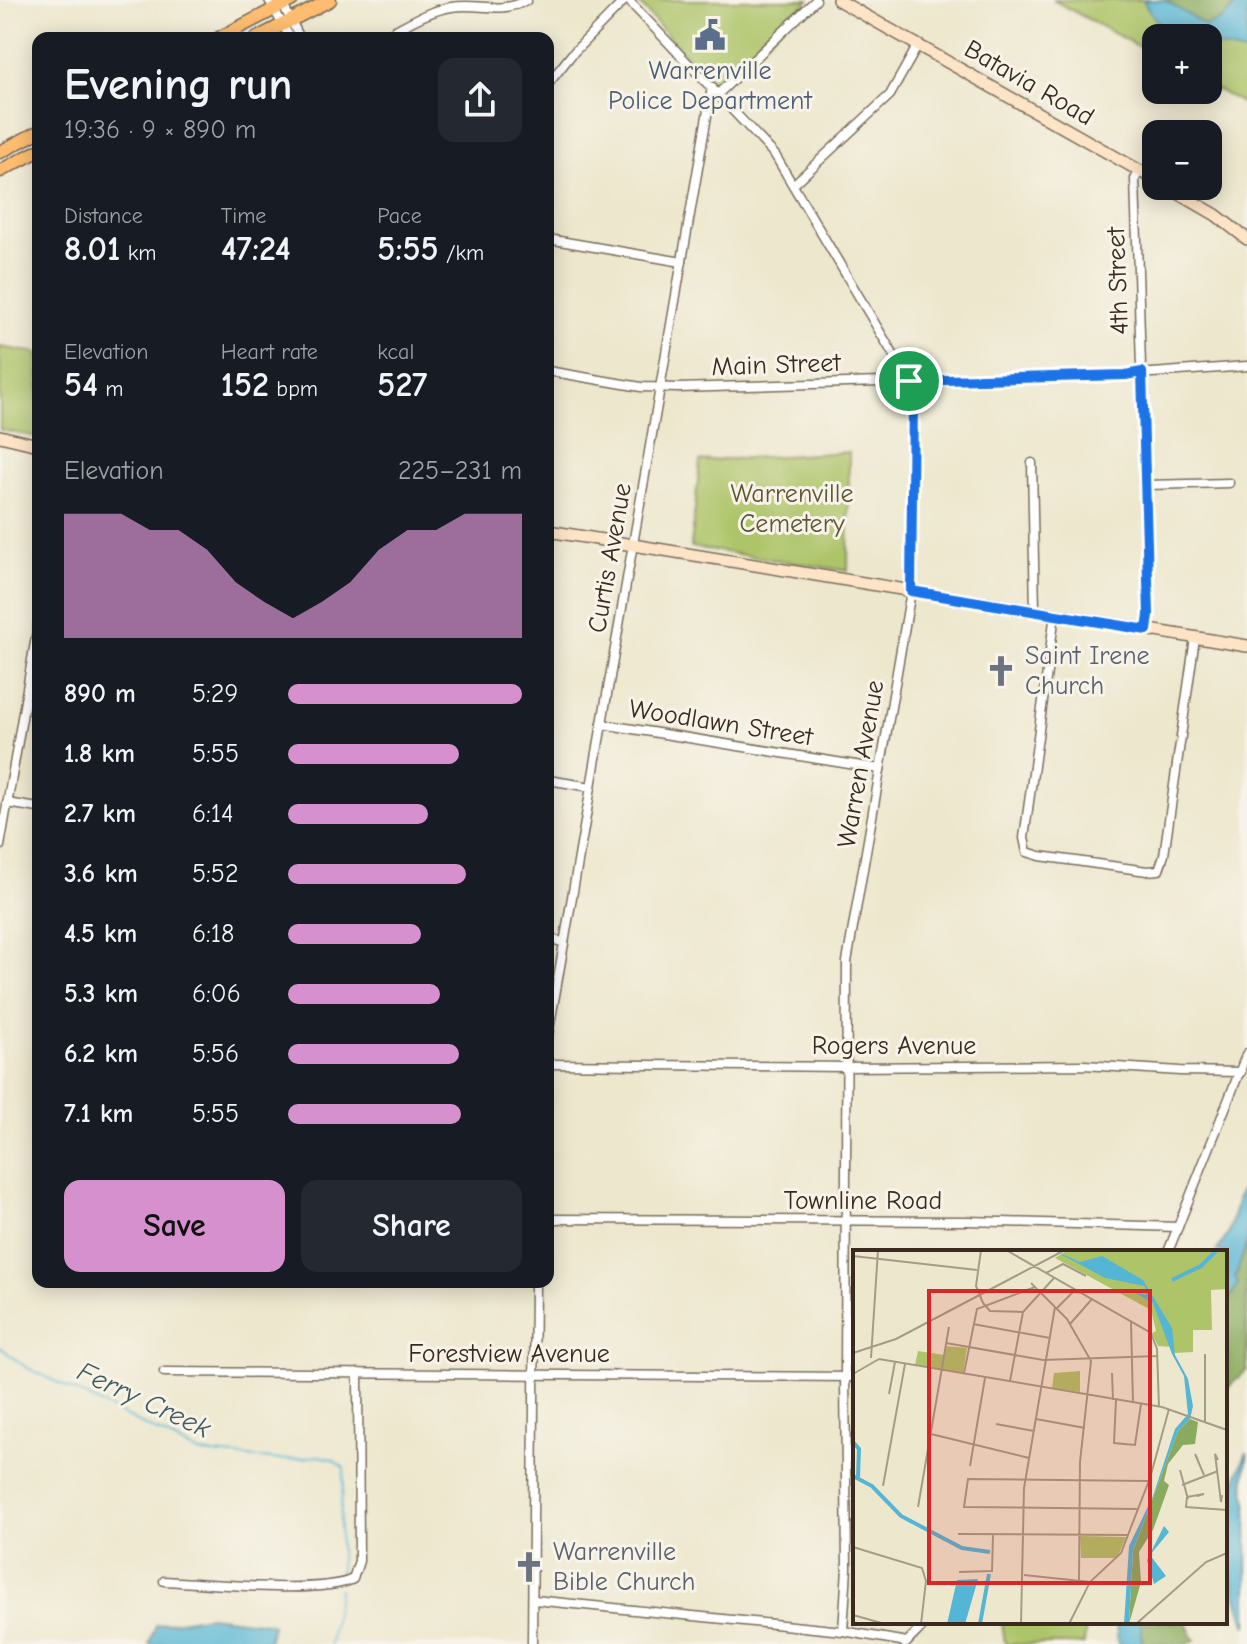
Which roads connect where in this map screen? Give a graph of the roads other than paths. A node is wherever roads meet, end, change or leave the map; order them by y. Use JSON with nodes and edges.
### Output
{"nodes":[{"id":1,"x":330,"y":0,"type":"edge"},
{"id":2,"x":527,"y":0,"type":"edge"},
{"id":3,"x":627,"y":0,"type":"edge"},
{"id":4,"x":816,"y":0,"type":"edge"},
{"id":5,"x":838,"y":0,"type":"edge"},
{"id":6,"x":280,"y":3,"type":"edge"},
{"id":7,"x":287,"y":22,"type":"junction"},
{"id":8,"x":229,"y":32,"type":"edge"},
{"id":9,"x":268,"y":32,"type":"edge"},
{"id":10,"x":289,"y":32,"type":"edge"},
{"id":11,"x":295,"y":32,"type":"edge"},
{"id":12,"x":392,"y":32,"type":"edge"},
{"id":13,"x":918,"y":45,"type":"junction"},
{"id":14,"x":554,"y":76,"type":"edge"},
{"id":15,"x":715,"y":91,"type":"junction"},
{"id":16,"x":32,"y":135,"type":"edge"},
{"id":17,"x":0,"y":152,"type":"edge"},
{"id":18,"x":32,"y":154,"type":"edge"},
{"id":19,"x":0,"y":171,"type":"edge"},
{"id":20,"x":1140,"y":171,"type":"joint"},
{"id":21,"x":793,"y":185,"type":"junction"},
{"id":22,"x":1190,"y":200,"type":"edge"},
{"id":23,"x":1247,"y":239,"type":"edge"},
{"id":24,"x":554,"y":240,"type":"edge"},
{"id":25,"x":682,"y":262,"type":"junction"},
{"id":26,"x":1247,"y":366,"type":"edge"},
{"id":27,"x":554,"y":372,"type":"edge"},
{"id":28,"x":1142,"y":372,"type":"junction"},
{"id":29,"x":909,"y":381,"type":"junction"},
{"id":30,"x":660,"y":388,"type":"junction"},
{"id":31,"x":5,"y":436,"type":"edge"},
{"id":32,"x":32,"y":441,"type":"edge"},
{"id":33,"x":1032,"y":463,"type":"dead end"},
{"id":34,"x":1229,"y":483,"type":"dead end"},
{"id":35,"x":1146,"y":485,"type":"junction"},
{"id":36,"x":554,"y":532,"type":"edge"},
{"id":37,"x":633,"y":545,"type":"junction"},
{"id":38,"x":911,"y":591,"type":"junction"},
{"id":39,"x":1035,"y":611,"type":"junction"},
{"id":40,"x":1055,"y":614,"type":"junction"},
{"id":41,"x":1147,"y":630,"type":"junction"},
{"id":42,"x":1195,"y":638,"type":"junction"},
{"id":43,"x":1247,"y":646,"type":"edge"},
{"id":44,"x":32,"y":659,"type":"edge"},
{"id":45,"x":602,"y":724,"type":"junction"},
{"id":46,"x":880,"y":769,"type":"junction"},
{"id":47,"x":554,"y":781,"type":"edge"},
{"id":48,"x":591,"y":787,"type":"junction"},
{"id":49,"x":7,"y":803,"type":"junction"},
{"id":50,"x":32,"y":807,"type":"edge"},
{"id":51,"x":0,"y":846,"type":"edge"},
{"id":52,"x":554,"y":940,"type":"edge"},
{"id":53,"x":564,"y":942,"type":"junction"},
{"id":54,"x":554,"y":1001,"type":"edge"},
{"id":55,"x":1247,"y":1053,"type":"edge"},
{"id":56,"x":554,"y":1064,"type":"edge"},
{"id":57,"x":846,"y":1067,"type":"junction"},
{"id":58,"x":1241,"y":1072,"type":"junction"},
{"id":59,"x":554,"y":1219,"type":"edge"},
{"id":60,"x":847,"y":1220,"type":"junction"},
{"id":61,"x":1178,"y":1227,"type":"junction"},
{"id":62,"x":1169,"y":1250,"type":"edge"},
{"id":63,"x":535,"y":1288,"type":"edge"},
{"id":64,"x":164,"y":1372,"type":"dead end"},
{"id":65,"x":358,"y":1373,"type":"junction"},
{"id":66,"x":535,"y":1374,"type":"junction"},
{"id":67,"x":845,"y":1377,"type":"junction"},
{"id":68,"x":853,"y":1377,"type":"edge"},
{"id":69,"x":164,"y":1581,"type":"dead end"},
{"id":70,"x":534,"y":1600,"type":"junction"},
{"id":71,"x":925,"y":1624,"type":"edge"},
{"id":72,"x":843,"y":1631,"type":"junction"},
{"id":73,"x":906,"y":1643,"type":"edge"},
{"id":74,"x":532,"y":1644,"type":"edge"}],
"edges":[{"from":1,"to":7,"type":"main road"},
{"from":2,"to":12,"type":"street"},
{"from":3,"to":14,"type":"street"},
{"from":3,"to":15,"type":"street","name":"Warren Avenue"},
{"from":4,"to":15,"type":"street"},
{"from":5,"to":13,"type":"main road","name":"Batavia Road"},
{"from":6,"to":7,"type":"street"},
{"from":6,"to":8,"type":"main road"},
{"from":7,"to":9,"type":"main road"},
{"from":7,"to":10,"type":"street"},
{"from":7,"to":11,"type":"street"},
{"from":13,"to":20,"type":"main road","name":"Batavia Road"},
{"from":13,"to":21,"type":"street"},
{"from":15,"to":21,"type":"street","name":"Warren Avenue"},
{"from":15,"to":25,"type":"street","name":"Curtis Avenue"},
{"from":16,"to":17,"type":"main road"},
{"from":18,"to":19,"type":"main road"},
{"from":20,"to":28,"type":"street","name":"4th Street"},
{"from":21,"to":29,"type":"street","name":"Warren Avenue"},
{"from":22,"to":23,"type":"main road"},
{"from":24,"to":25,"type":"street"},
{"from":25,"to":30,"type":"street","name":"Curtis Avenue"},
{"from":26,"to":28,"type":"street","name":"Main Street"},
{"from":27,"to":30,"type":"street","name":"Main Street"},
{"from":28,"to":29,"type":"street","name":"Main Street"},
{"from":28,"to":35,"type":"street","name":"4th Street"},
{"from":29,"to":30,"type":"street","name":"Main Street"},
{"from":29,"to":38,"type":"street","name":"Warren Avenue"},
{"from":30,"to":37,"type":"street","name":"Curtis Avenue"},
{"from":31,"to":32,"type":"main road"},
{"from":33,"to":39,"type":"street"},
{"from":34,"to":35,"type":"street"},
{"from":35,"to":41,"type":"street","name":"4th Street"},
{"from":36,"to":37,"type":"main road"},
{"from":37,"to":38,"type":"main road"},
{"from":37,"to":45,"type":"street","name":"Curtis Avenue"},
{"from":38,"to":39,"type":"main road"},
{"from":38,"to":46,"type":"street","name":"Warren Avenue"},
{"from":39,"to":40,"type":"main road"},
{"from":40,"to":41,"type":"main road"},
{"from":40,"to":42,"type":"street"},
{"from":41,"to":42,"type":"main road"},
{"from":42,"to":43,"type":"main road"},
{"from":44,"to":49,"type":"street"},
{"from":45,"to":46,"type":"street","name":"Woodlawn Street"},
{"from":45,"to":48,"type":"street","name":"Curtis Avenue"},
{"from":46,"to":57,"type":"street","name":"Warren Avenue"},
{"from":47,"to":48,"type":"street"},
{"from":48,"to":53,"type":"street","name":"Curtis Avenue"},
{"from":49,"to":50,"type":"street"},
{"from":49,"to":51,"type":"street"},
{"from":52,"to":53,"type":"street"},
{"from":53,"to":54,"type":"street","name":"Curtis Avenue"},
{"from":55,"to":58,"type":"street"},
{"from":56,"to":57,"type":"street","name":"Rogers Avenue"},
{"from":57,"to":58,"type":"street","name":"Rogers Avenue"},
{"from":57,"to":60,"type":"street","name":"Warren Avenue"},
{"from":58,"to":61,"type":"street"},
{"from":59,"to":60,"type":"street","name":"Townline Road"},
{"from":60,"to":61,"type":"street","name":"Townline Road"},
{"from":60,"to":67,"type":"street","name":"Warren Avenue"},
{"from":61,"to":62,"type":"street"},
{"from":63,"to":66,"type":"street"},
{"from":64,"to":65,"type":"street","name":"Forestview Avenue"},
{"from":65,"to":66,"type":"street","name":"Forestview Avenue"},
{"from":65,"to":69,"type":"street"},
{"from":66,"to":67,"type":"street","name":"Forestview Avenue"},
{"from":66,"to":70,"type":"street"},
{"from":67,"to":68,"type":"street","name":"Forestview Avenue"},
{"from":67,"to":72,"type":"street","name":"Warren Avenue"},
{"from":70,"to":72,"type":"street"},
{"from":70,"to":74,"type":"street"},
{"from":71,"to":73,"type":"street"},
{"from":72,"to":73,"type":"street"}]}
